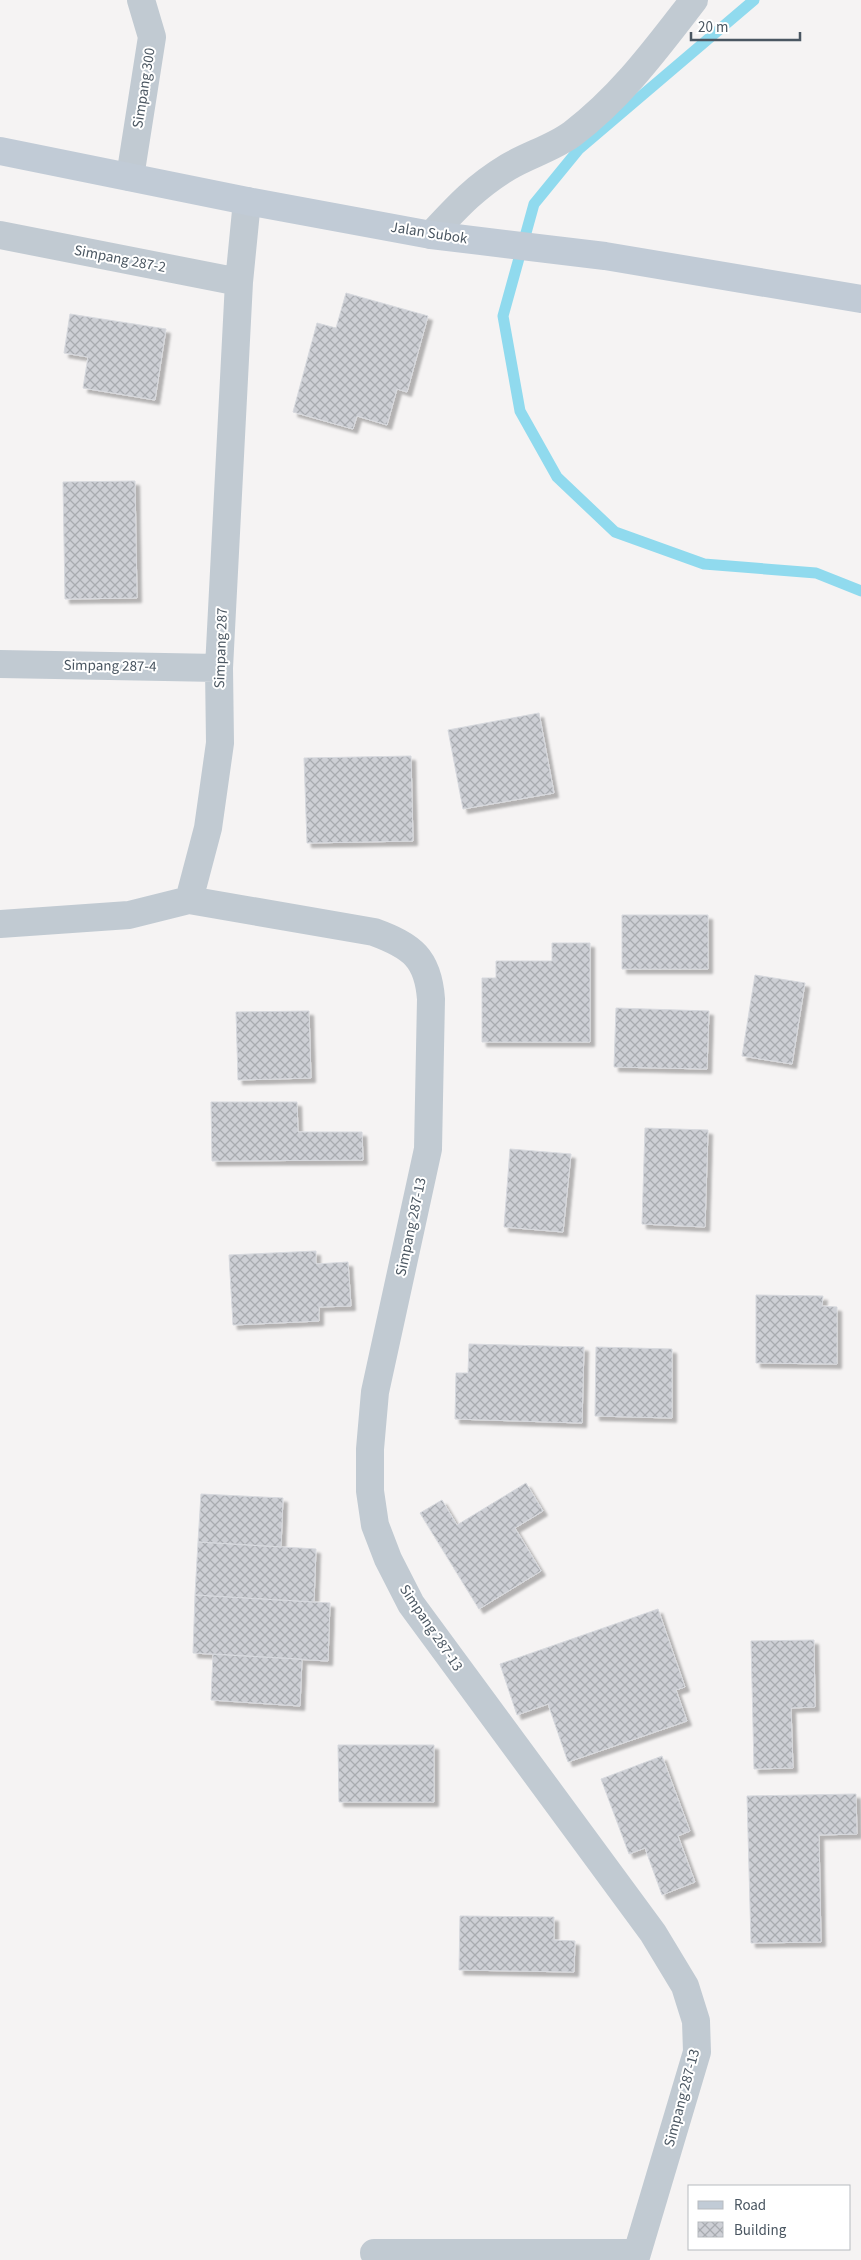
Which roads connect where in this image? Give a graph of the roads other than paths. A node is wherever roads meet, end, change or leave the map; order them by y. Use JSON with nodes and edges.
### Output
{"nodes":[{"id":1,"x":141,"y":0,"type":"edge"},
{"id":2,"x":694,"y":0,"type":"edge"},
{"id":3,"x":0,"y":151,"type":"edge"},
{"id":4,"x":130,"y":177,"type":"junction"},
{"id":5,"x":247,"y":201,"type":"junction"},
{"id":6,"x":0,"y":235,"type":"edge"},
{"id":7,"x":431,"y":235,"type":"junction"},
{"id":8,"x":239,"y":282,"type":"junction"},
{"id":9,"x":861,"y":299,"type":"edge"},
{"id":10,"x":0,"y":664,"type":"edge"},
{"id":11,"x":219,"y":668,"type":"junction"},
{"id":12,"x":189,"y":900,"type":"junction"},
{"id":13,"x":0,"y":924,"type":"edge"},
{"id":14,"x":374,"y":2253,"type":"dead end"},
{"id":15,"x":636,"y":2257,"type":"edge"}],
"edges":[{"from":1,"to":4,"type":"street","name":"Simpang 300"},
{"from":2,"to":7,"type":"street"},
{"from":3,"to":4,"type":"main road","name":"Jalan Subok"},
{"from":4,"to":5,"type":"main road","name":"Jalan Subok"},
{"from":5,"to":7,"type":"main road","name":"Jalan Subok"},
{"from":5,"to":8,"type":"street","name":"Simpang 287"},
{"from":6,"to":8,"type":"street","name":"Simpang 287-2"},
{"from":7,"to":9,"type":"main road","name":"Jalan Subok"},
{"from":8,"to":11,"type":"street","name":"Simpang 287"},
{"from":10,"to":11,"type":"street","name":"Simpang 287-4"},
{"from":11,"to":12,"type":"street","name":"Simpang 287"},
{"from":12,"to":13,"type":"street"},
{"from":12,"to":15,"type":"street","name":"Simpang 287-13"},
{"from":14,"to":15,"type":"street"}]}
